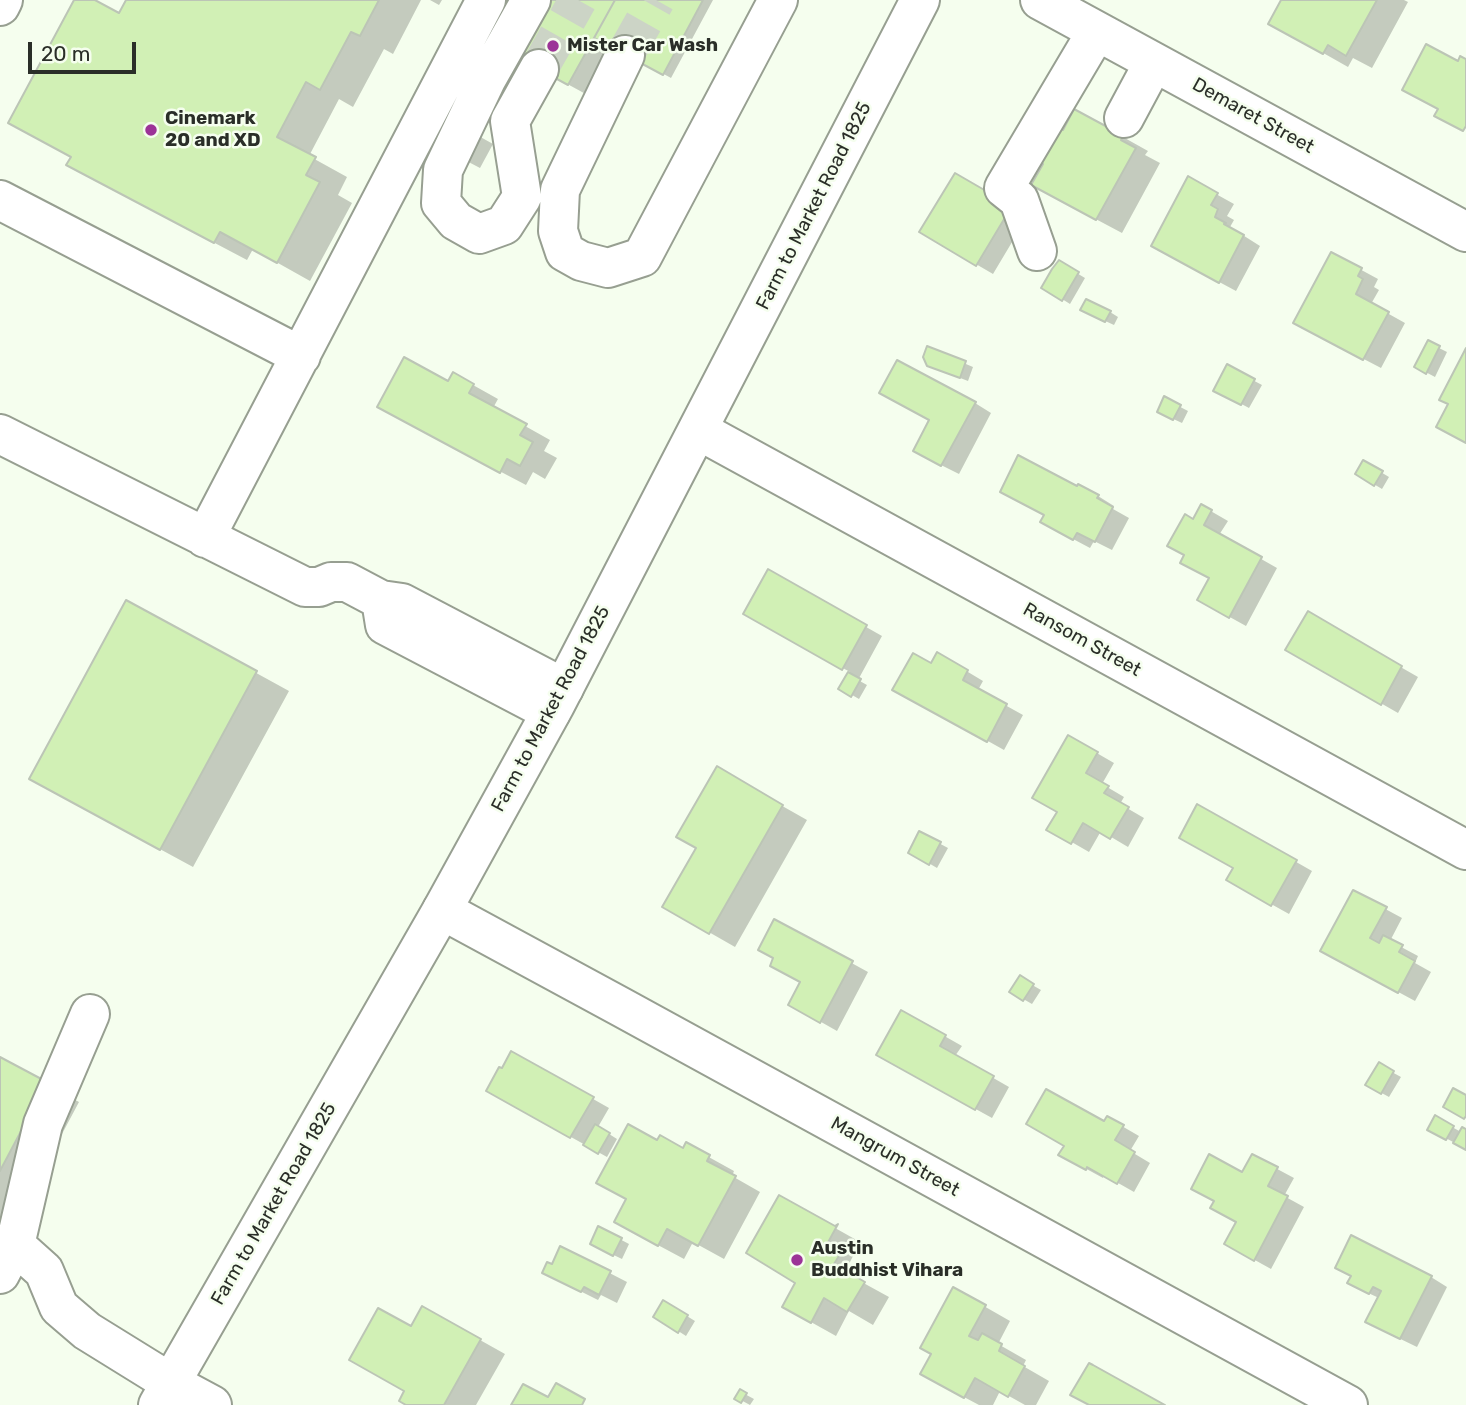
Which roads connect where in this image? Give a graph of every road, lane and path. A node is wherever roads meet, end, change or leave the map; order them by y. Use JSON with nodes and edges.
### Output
{"nodes":[{"id":1,"x":3,"y":0,"type":"edge"},
{"id":2,"x":486,"y":0,"type":"edge"},
{"id":3,"x":531,"y":0,"type":"edge"},
{"id":4,"x":778,"y":0,"type":"edge"},
{"id":5,"x":920,"y":0,"type":"edge"},
{"id":6,"x":1040,"y":0,"type":"edge"},
{"id":7,"x":0,"y":6,"type":"edge"},
{"id":8,"x":1097,"y":31,"type":"junction"},
{"id":9,"x":625,"y":55,"type":"tunnel mouth"},
{"id":10,"x":1154,"y":62,"type":"junction"},
{"id":11,"x":539,"y":69,"type":"tunnel mouth"},
{"id":12,"x":1124,"y":118,"type":"dead end"},
{"id":13,"x":0,"y":200,"type":"edge"},
{"id":14,"x":504,"y":225,"type":"junction"},
{"id":15,"x":1466,"y":232,"type":"edge"},
{"id":16,"x":1037,"y":251,"type":"dead end"},
{"id":17,"x":565,"y":252,"type":"junction"},
{"id":18,"x":301,"y":356,"type":"junction"},
{"id":19,"x":698,"y":430,"type":"junction"},
{"id":20,"x":0,"y":434,"type":"edge"},
{"id":21,"x":205,"y":538,"type":"junction"},
{"id":22,"x":557,"y":700,"type":"junction"},
{"id":23,"x":1466,"y":850,"type":"edge"},
{"id":24,"x":442,"y":910,"type":"junction"},
{"id":25,"x":90,"y":1014,"type":"dead end"},
{"id":26,"x":8,"y":1260,"type":"edge"},
{"id":27,"x":164,"y":1394,"type":"edge"},
{"id":28,"x":212,"y":1405,"type":"edge"},
{"id":29,"x":1348,"y":1405,"type":"edge"}],
"edges":[{"from":1,"to":7,"type":"street"},
{"from":2,"to":18,"type":"street"},
{"from":3,"to":14,"type":"street"},
{"from":4,"to":17,"type":"street"},
{"from":5,"to":19,"type":"street","name":"Farm to Market Road 1825"},
{"from":6,"to":8,"type":"street","name":"Demaret Street"},
{"from":8,"to":10,"type":"street","name":"Demaret Street"},
{"from":8,"to":16,"type":"street"},
{"from":9,"to":17,"type":"street"},
{"from":10,"to":12,"type":"street"},
{"from":10,"to":15,"type":"street","name":"Demaret Street"},
{"from":11,"to":14,"type":"street"},
{"from":13,"to":18,"type":"street"},
{"from":14,"to":17,"type":"street"},
{"from":18,"to":21,"type":"street"},
{"from":19,"to":22,"type":"street","name":"Farm to Market Road 1825"},
{"from":19,"to":23,"type":"street","name":"Ransom Street"},
{"from":20,"to":21,"type":"street"},
{"from":21,"to":22,"type":"street"},
{"from":22,"to":24,"type":"street","name":"Farm to Market Road 1825"},
{"from":24,"to":27,"type":"street","name":"Farm to Market Road 1825"},
{"from":24,"to":29,"type":"street","name":"Mangrum Street"},
{"from":25,"to":26,"type":"street"},
{"from":26,"to":27,"type":"street"},
{"from":27,"to":28,"type":"street"}]}
